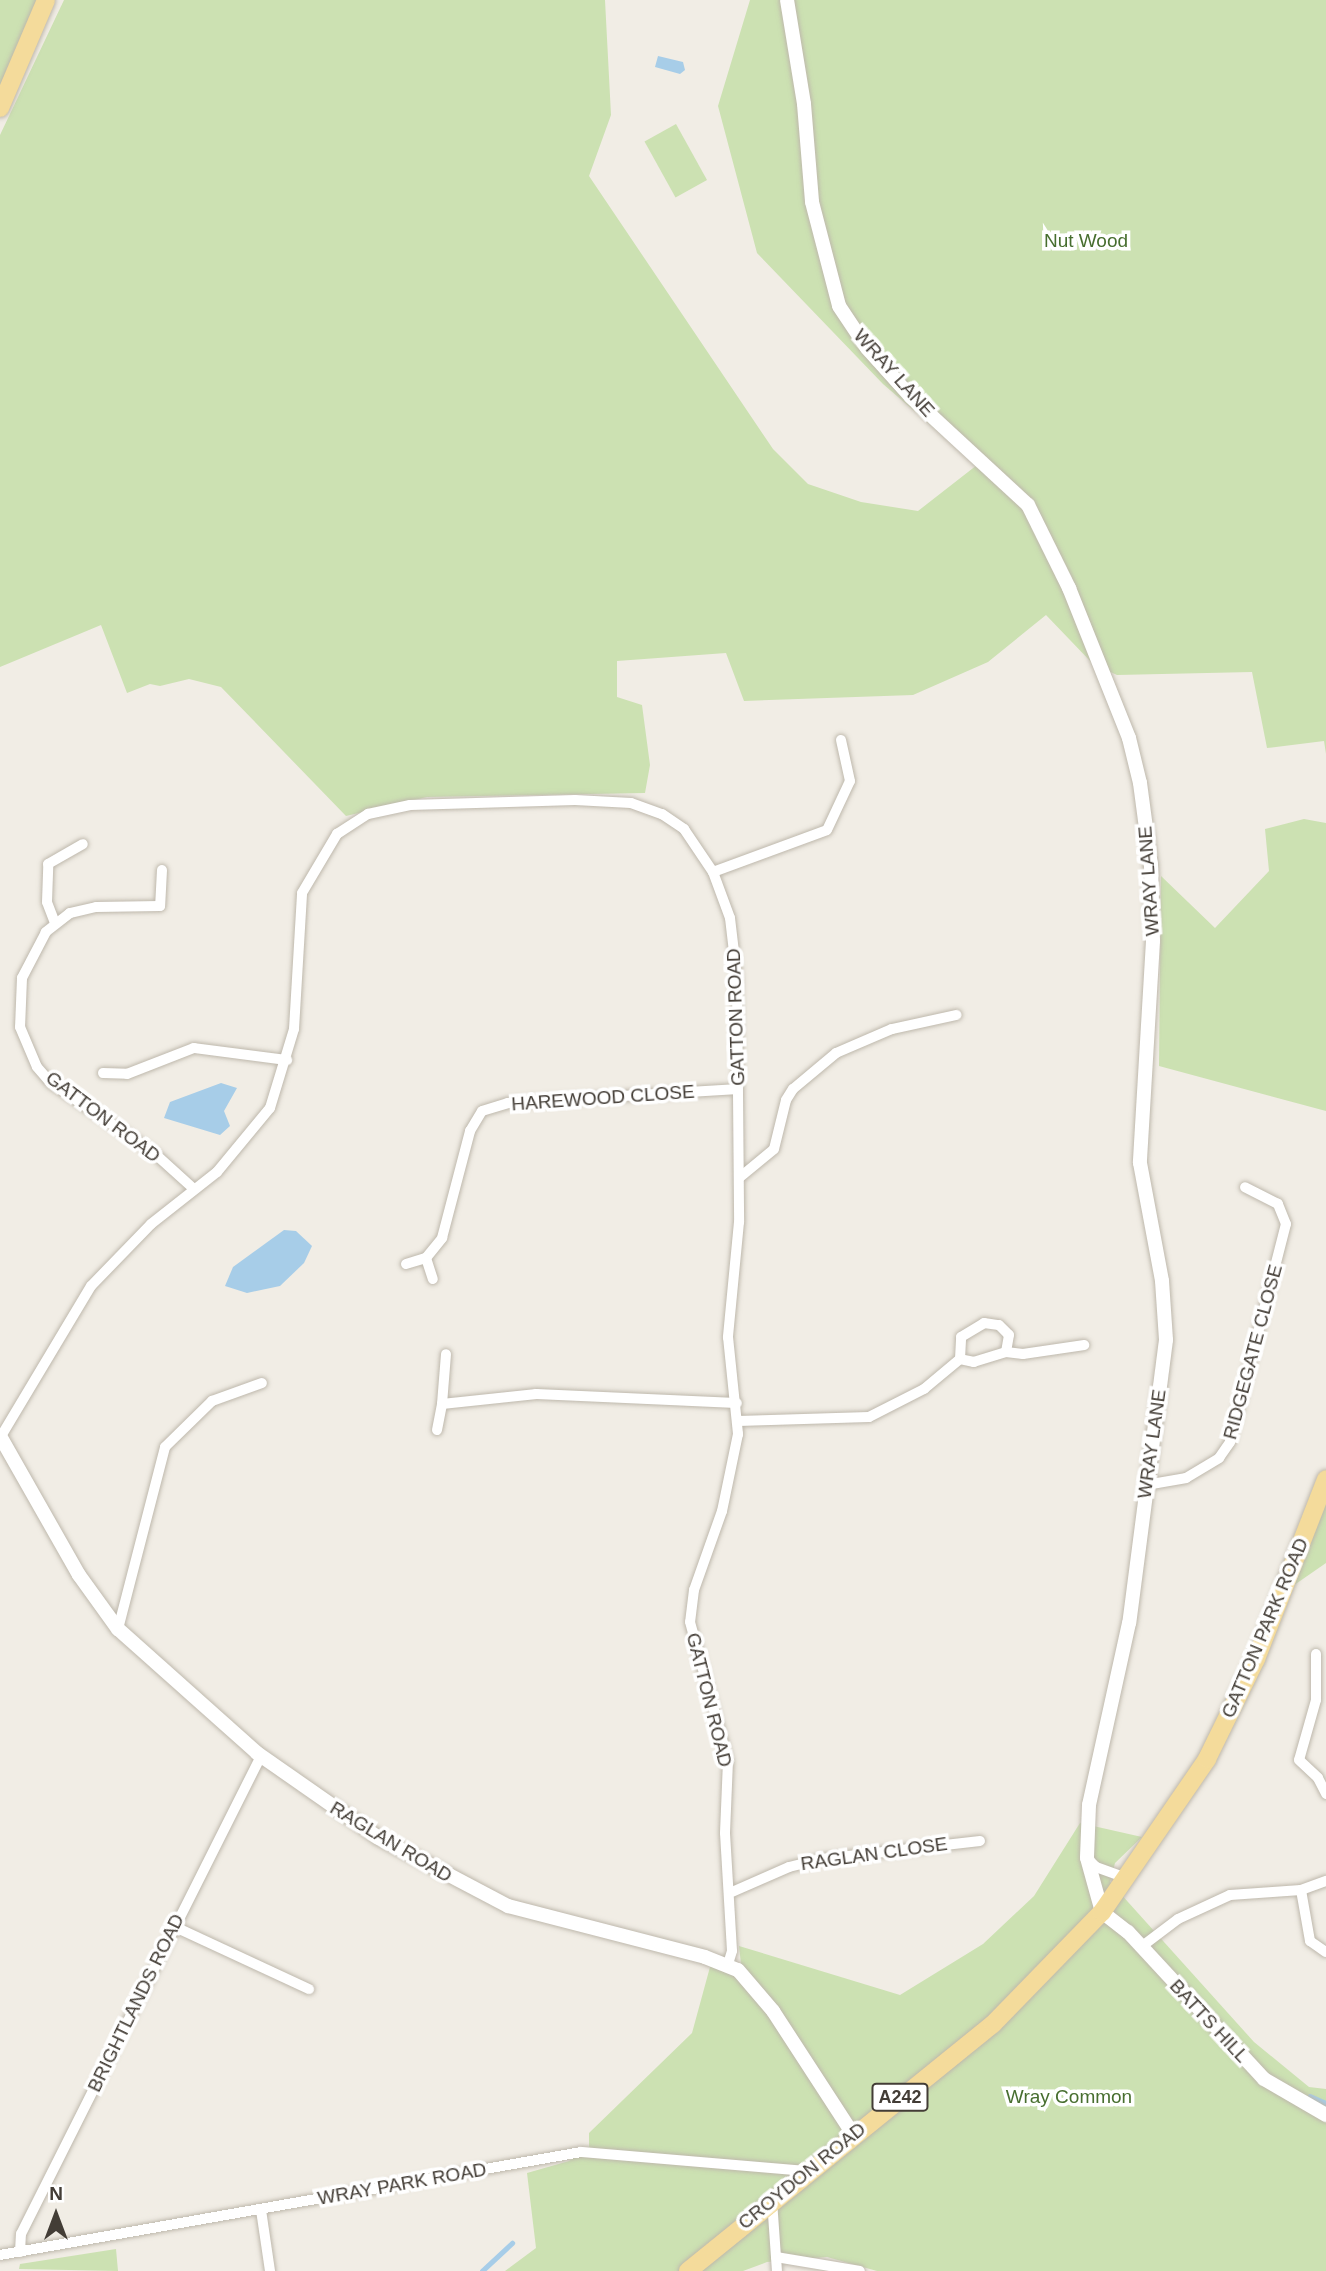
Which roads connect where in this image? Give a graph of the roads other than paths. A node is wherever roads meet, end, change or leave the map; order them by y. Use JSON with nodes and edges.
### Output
{"nodes":[{"id":1,"x":46,"y":0,"type":"edge"},
{"id":2,"x":787,"y":0,"type":"edge"},
{"id":3,"x":0,"y":108,"type":"edge"},
{"id":4,"x":841,"y":740,"type":"dead end"},
{"id":5,"x":83,"y":844,"type":"dead end"},
{"id":6,"x":162,"y":870,"type":"dead end"},
{"id":7,"x":713,"y":872,"type":"junction"},
{"id":8,"x":55,"y":923,"type":"junction"},
{"id":9,"x":956,"y":1015,"type":"dead end"},
{"id":10,"x":287,"y":1060,"type":"junction"},
{"id":11,"x":103,"y":1073,"type":"dead end"},
{"id":12,"x":738,"y":1089,"type":"junction"},
{"id":13,"x":739,"y":1178,"type":"junction"},
{"id":14,"x":1245,"y":1187,"type":"dead end"},
{"id":15,"x":194,"y":1189,"type":"junction"},
{"id":16,"x":426,"y":1258,"type":"junction"},
{"id":17,"x":406,"y":1264,"type":"dead end"},
{"id":18,"x":433,"y":1279,"type":"dead end"},
{"id":19,"x":1084,"y":1345,"type":"dead end"},
{"id":20,"x":1006,"y":1352,"type":"junction"},
{"id":21,"x":446,"y":1354,"type":"dead end"},
{"id":22,"x":960,"y":1359,"type":"junction"},
{"id":23,"x":262,"y":1383,"type":"dead end"},
{"id":24,"x":737,"y":1403,"type":"junction"},
{"id":25,"x":442,"y":1404,"type":"junction"},
{"id":26,"x":738,"y":1421,"type":"junction"},
{"id":27,"x":437,"y":1430,"type":"dead end"},
{"id":28,"x":0,"y":1437,"type":"edge"},
{"id":29,"x":1326,"y":1479,"type":"edge"},
{"id":30,"x":1146,"y":1485,"type":"junction"},
{"id":31,"x":118,"y":1629,"type":"junction"},
{"id":32,"x":1316,"y":1654,"type":"dead end"},
{"id":33,"x":261,"y":1756,"type":"junction"},
{"id":34,"x":1326,"y":1792,"type":"edge"},
{"id":35,"x":980,"y":1841,"type":"dead end"},
{"id":36,"x":1087,"y":1858,"type":"junction"},
{"id":37,"x":1127,"y":1878,"type":"junction"},
{"id":38,"x":1326,"y":1881,"type":"edge"},
{"id":39,"x":1301,"y":1890,"type":"junction"},
{"id":40,"x":732,"y":1892,"type":"junction"},
{"id":41,"x":1102,"y":1912,"type":"junction"},
{"id":42,"x":173,"y":1926,"type":"junction"},
{"id":43,"x":1142,"y":1947,"type":"junction"},
{"id":44,"x":1326,"y":1952,"type":"edge"},
{"id":45,"x":728,"y":1964,"type":"junction"},
{"id":46,"x":309,"y":1989,"type":"dead end"},
{"id":47,"x":1326,"y":2115,"type":"edge"},
{"id":48,"x":853,"y":2134,"type":"junction"},
{"id":49,"x":807,"y":2171,"type":"junction"},
{"id":50,"x":772,"y":2200,"type":"junction"},
{"id":51,"x":261,"y":2210,"type":"junction"},
{"id":52,"x":20,"y":2252,"type":"junction"},
{"id":53,"x":0,"y":2255,"type":"edge"},
{"id":54,"x":776,"y":2257,"type":"junction"},
{"id":55,"x":270,"y":2271,"type":"edge"},
{"id":56,"x":688,"y":2271,"type":"edge"},
{"id":57,"x":777,"y":2271,"type":"edge"},
{"id":58,"x":860,"y":2271,"type":"edge"}],
"edges":[{"from":1,"to":3,"type":"main road"},
{"from":2,"to":30,"type":"street","name":"WRAY LANE"},
{"from":4,"to":7,"type":"street"},
{"from":5,"to":8,"type":"street"},
{"from":6,"to":8,"type":"street"},
{"from":7,"to":10,"type":"street","name":"GATTON ROAD"},
{"from":7,"to":12,"type":"street","name":"GATTON ROAD"},
{"from":8,"to":15,"type":"street","name":"GATTON ROAD"},
{"from":9,"to":13,"type":"street"},
{"from":10,"to":11,"type":"street"},
{"from":10,"to":15,"type":"street","name":"GATTON ROAD"},
{"from":12,"to":13,"type":"street","name":"GATTON ROAD"},
{"from":12,"to":16,"type":"street","name":"HAREWOOD CLOSE"},
{"from":13,"to":24,"type":"street","name":"GATTON ROAD"},
{"from":14,"to":30,"type":"street","name":"RIDGEGATE CLOSE"},
{"from":15,"to":28,"type":"street","name":"GATTON ROAD"},
{"from":16,"to":17,"type":"street"},
{"from":16,"to":18,"type":"street"},
{"from":19,"to":20,"type":"street"},
{"from":20,"to":22,"type":"street"},
{"from":20,"to":22,"type":"street"},
{"from":21,"to":25,"type":"street"},
{"from":22,"to":26,"type":"street"},
{"from":23,"to":31,"type":"street"},
{"from":24,"to":25,"type":"street"},
{"from":24,"to":26,"type":"street","name":"GATTON ROAD"},
{"from":25,"to":27,"type":"street"},
{"from":26,"to":40,"type":"street","name":"GATTON ROAD"},
{"from":28,"to":31,"type":"street","name":"RAGLAN ROAD"},
{"from":29,"to":37,"type":"main road","name":"GATTON PARK ROAD","number":"A242"},
{"from":30,"to":36,"type":"street","name":"WRAY LANE"},
{"from":31,"to":33,"type":"street","name":"RAGLAN ROAD"},
{"from":32,"to":34,"type":"street"},
{"from":33,"to":42,"type":"street","name":"BRIGHTLANDS ROAD"},
{"from":33,"to":45,"type":"street","name":"RAGLAN ROAD"},
{"from":35,"to":40,"type":"street","name":"RAGLAN CLOSE"},
{"from":36,"to":37,"type":"street"},
{"from":36,"to":41,"type":"street","name":"WRAY LANE"},
{"from":37,"to":41,"type":"main road","name":"GATTON PARK ROAD","number":"A242"},
{"from":38,"to":39,"type":"street"},
{"from":39,"to":43,"type":"street"},
{"from":39,"to":44,"type":"street"},
{"from":40,"to":45,"type":"street","name":"GATTON ROAD"},
{"from":41,"to":43,"type":"street","name":"BATTS HILL"},
{"from":41,"to":48,"type":"main road","name":"CROYDON ROAD","number":"A242"},
{"from":42,"to":46,"type":"street"},
{"from":42,"to":52,"type":"street","name":"BRIGHTLANDS ROAD"},
{"from":43,"to":47,"type":"street","name":"BATTS HILL"},
{"from":45,"to":48,"type":"street","name":"RAGLAN ROAD"},
{"from":48,"to":49,"type":"main road","name":"CROYDON ROAD","number":"A242"},
{"from":49,"to":50,"type":"main road","name":"CROYDON ROAD","number":"A242"},
{"from":49,"to":51,"type":"street","name":"WRAY PARK ROAD"},
{"from":50,"to":54,"type":"street"},
{"from":50,"to":56,"type":"main road","name":"CROYDON ROAD","number":"A242"},
{"from":51,"to":52,"type":"street","name":"WRAY PARK ROAD"},
{"from":51,"to":55,"type":"street"},
{"from":52,"to":53,"type":"street","name":"WRAY PARK ROAD"},
{"from":54,"to":57,"type":"street"},
{"from":54,"to":58,"type":"street"}]}
